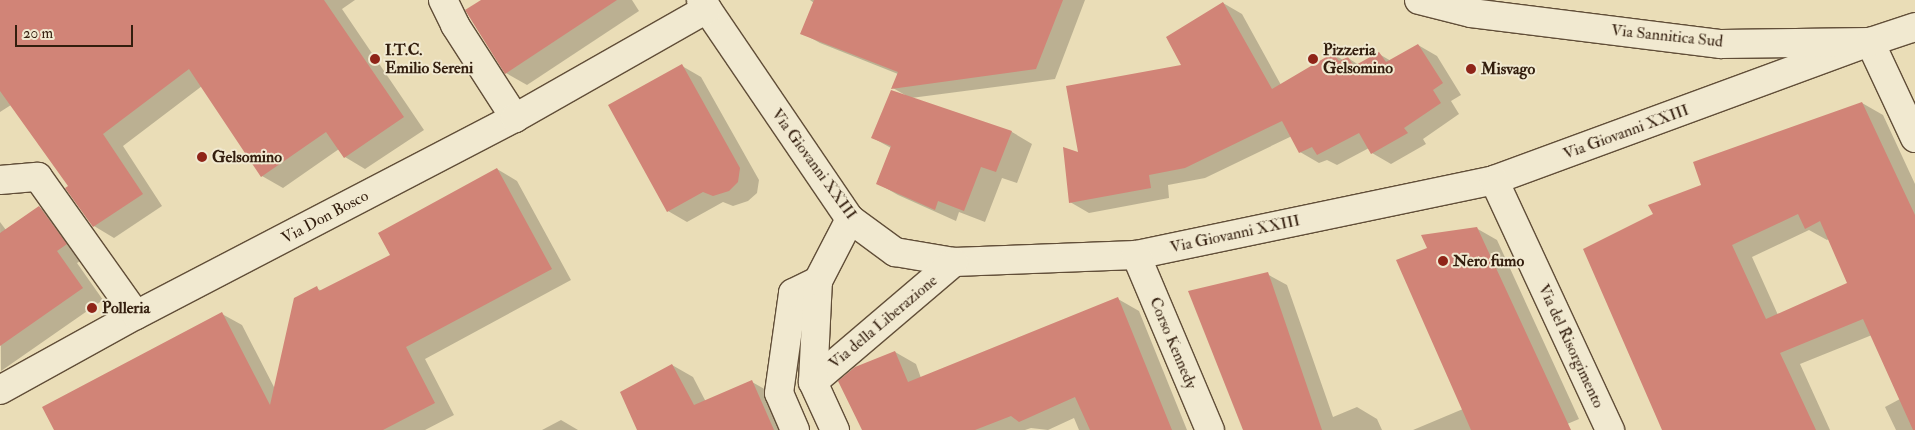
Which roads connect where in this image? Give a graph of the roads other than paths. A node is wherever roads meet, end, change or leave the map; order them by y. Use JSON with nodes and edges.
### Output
{"nodes":[{"id":1,"x":443,"y":0,"type":"edge"},
{"id":2,"x":1419,"y":0,"type":"edge"},
{"id":3,"x":704,"y":5,"type":"edge"},
{"id":4,"x":1915,"y":27,"type":"edge"},
{"id":5,"x":1870,"y":42,"type":"junction"},
{"id":6,"x":515,"y":118,"type":"junction"},
{"id":7,"x":1915,"y":138,"type":"edge"},
{"id":8,"x":0,"y":180,"type":"edge"},
{"id":9,"x":1494,"y":180,"type":"junction"},
{"id":10,"x":850,"y":219,"type":"junction"},
{"id":11,"x":1136,"y":255,"type":"junction"},
{"id":12,"x":954,"y":262,"type":"junction"},
{"id":13,"x":818,"y":281,"type":"junction"},
{"id":14,"x":136,"y":316,"type":"junction"},
{"id":15,"x":813,"y":382,"type":"junction"},
{"id":16,"x":0,"y":390,"type":"edge"},
{"id":17,"x":795,"y":430,"type":"edge"},
{"id":18,"x":835,"y":430,"type":"edge"},
{"id":19,"x":1210,"y":430,"type":"edge"},
{"id":20,"x":1610,"y":430,"type":"edge"}],
"edges":[{"from":1,"to":6,"type":"street"},
{"from":2,"to":5,"type":"street","name":"Via Sannitica Sud"},
{"from":3,"to":6,"type":"street","name":"Via Don Bosco"},
{"from":3,"to":10,"type":"street","name":"Via Giovanni XXIII"},
{"from":4,"to":5,"type":"street","name":"Via Sannitica Sud"},
{"from":5,"to":7,"type":"street"},
{"from":5,"to":9,"type":"street","name":"Via Giovanni XXIII"},
{"from":6,"to":14,"type":"street","name":"Via Don Bosco"},
{"from":8,"to":14,"type":"street"},
{"from":9,"to":11,"type":"street","name":"Via Giovanni XXIII"},
{"from":9,"to":20,"type":"street","name":"Via del Risorgimento"},
{"from":10,"to":12,"type":"street","name":"Via Giovanni XXIII"},
{"from":10,"to":13,"type":"street","name":"Via della Liberazione"},
{"from":11,"to":12,"type":"street","name":"Via Giovanni XXIII"},
{"from":11,"to":19,"type":"street","name":"Corso Kennedy"},
{"from":12,"to":15,"type":"street","name":"Via della Liberazione"},
{"from":13,"to":15,"type":"street","name":"Via della Liberazione"},
{"from":13,"to":17,"type":"street"},
{"from":14,"to":16,"type":"street","name":"Via Don Bosco"},
{"from":15,"to":18,"type":"street","name":"Via della Liberazione"}]}
